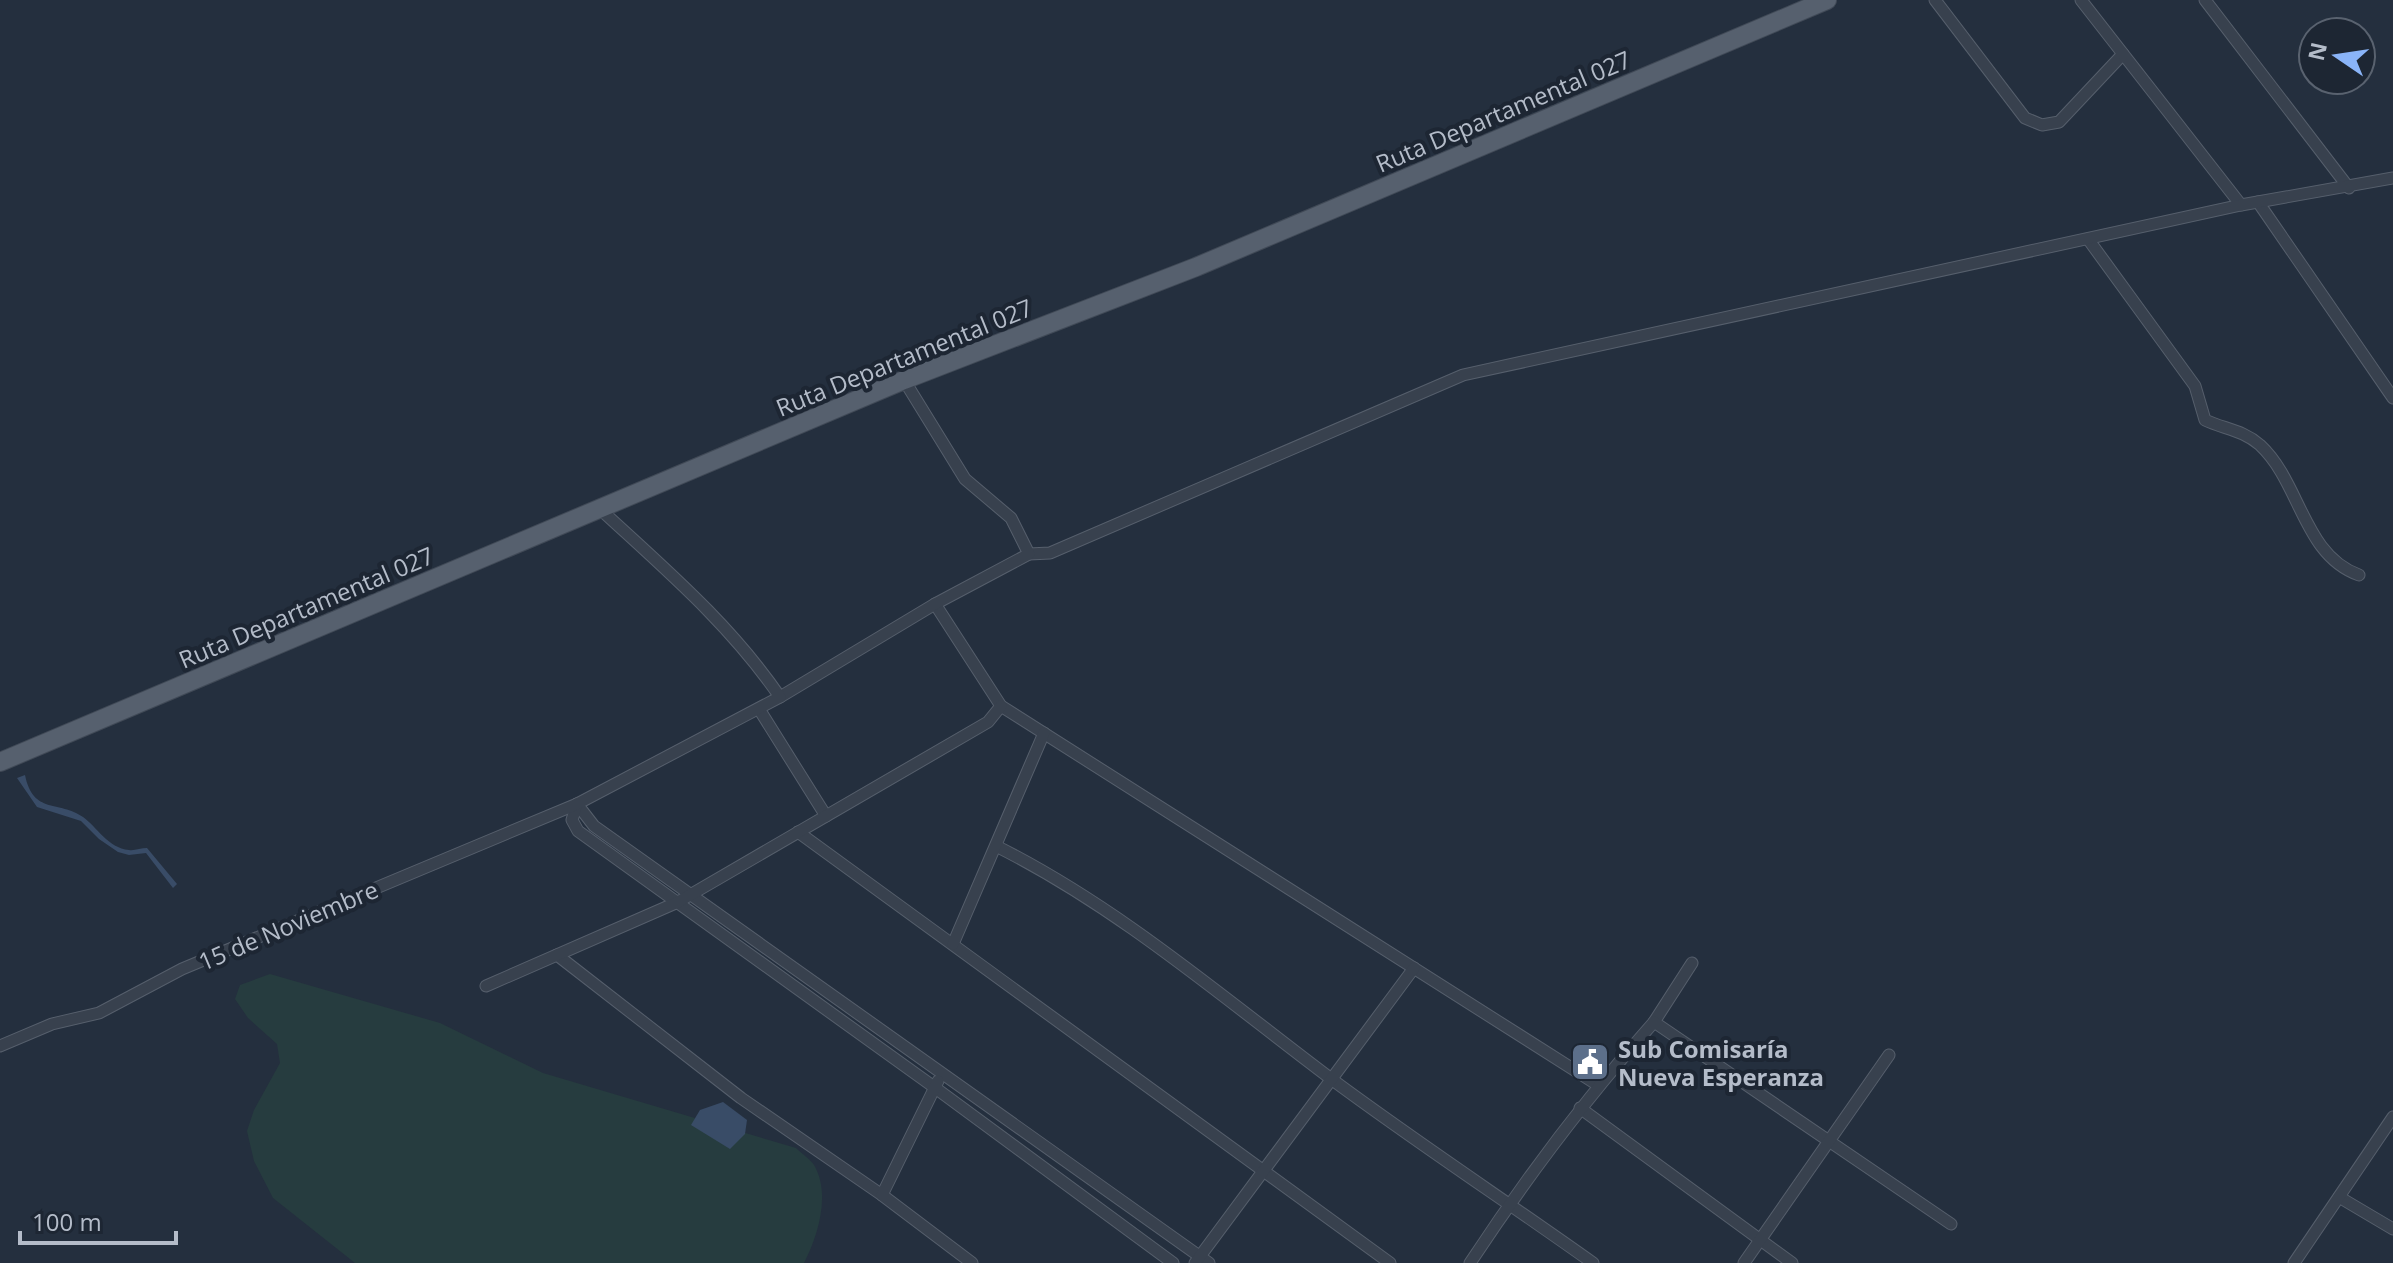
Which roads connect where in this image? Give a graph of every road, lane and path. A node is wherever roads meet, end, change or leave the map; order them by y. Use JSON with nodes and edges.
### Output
{"nodes":[{"id":1,"x":1827,"y":0,"type":"edge"},
{"id":2,"x":1935,"y":0,"type":"edge"},
{"id":3,"x":2081,"y":0,"type":"edge"},
{"id":4,"x":2205,"y":0,"type":"edge"},
{"id":5,"x":2123,"y":54,"type":"junction"},
{"id":6,"x":2393,"y":178,"type":"edge"},
{"id":7,"x":2349,"y":188,"type":"junction"},
{"id":8,"x":2258,"y":202,"type":"junction"},
{"id":9,"x":2241,"y":205,"type":"junction"},
{"id":10,"x":2088,"y":239,"type":"junction"},
{"id":11,"x":904,"y":380,"type":"junction"},
{"id":12,"x":2393,"y":398,"type":"edge"},
{"id":13,"x":600,"y":509,"type":"junction"},
{"id":14,"x":1029,"y":554,"type":"junction"},
{"id":15,"x":2359,"y":575,"type":"dead end"},
{"id":16,"x":935,"y":604,"type":"junction"},
{"id":17,"x":780,"y":697,"type":"junction"},
{"id":18,"x":1001,"y":706,"type":"junction"},
{"id":19,"x":759,"y":709,"type":"junction"},
{"id":20,"x":1044,"y":733,"type":"junction"},
{"id":21,"x":0,"y":762,"type":"edge"},
{"id":22,"x":577,"y":804,"type":"junction"},
{"id":23,"x":826,"y":816,"type":"junction"},
{"id":24,"x":798,"y":832,"type":"junction"},
{"id":25,"x":996,"y":846,"type":"junction"},
{"id":26,"x":692,"y":894,"type":"junction"},
{"id":27,"x":678,"y":902,"type":"junction"},
{"id":28,"x":953,"y":944,"type":"junction"},
{"id":29,"x":557,"y":955,"type":"junction"},
{"id":30,"x":1692,"y":963,"type":"dead end"},
{"id":31,"x":1414,"y":968,"type":"junction"},
{"id":32,"x":486,"y":986,"type":"dead end"},
{"id":33,"x":1654,"y":1022,"type":"junction"},
{"id":34,"x":0,"y":1046,"type":"edge"},
{"id":35,"x":1889,"y":1055,"type":"dead end"},
{"id":36,"x":944,"y":1073,"type":"junction"},
{"id":37,"x":1332,"y":1080,"type":"junction"},
{"id":38,"x":1598,"y":1085,"type":"junction"},
{"id":39,"x":934,"y":1087,"type":"junction"},
{"id":40,"x":1580,"y":1108,"type":"junction"},
{"id":41,"x":2393,"y":1117,"type":"edge"},
{"id":42,"x":1828,"y":1140,"type":"junction"},
{"id":43,"x":1265,"y":1172,"type":"junction"},
{"id":44,"x":882,"y":1195,"type":"junction"},
{"id":45,"x":2339,"y":1197,"type":"junction"},
{"id":46,"x":1509,"y":1204,"type":"junction"},
{"id":47,"x":1951,"y":1224,"type":"dead end"},
{"id":48,"x":2393,"y":1229,"type":"edge"},
{"id":49,"x":1760,"y":1239,"type":"junction"},
{"id":50,"x":1201,"y":1261,"type":"edge"},
{"id":51,"x":968,"y":1262,"type":"edge"},
{"id":52,"x":1173,"y":1263,"type":"edge"},
{"id":53,"x":1390,"y":1263,"type":"edge"},
{"id":54,"x":1470,"y":1263,"type":"edge"},
{"id":55,"x":1593,"y":1263,"type":"edge"},
{"id":56,"x":1744,"y":1263,"type":"edge"},
{"id":57,"x":1792,"y":1263,"type":"edge"},
{"id":58,"x":2294,"y":1263,"type":"edge"}],
"edges":[{"from":1,"to":11,"type":"main road","name":"Ruta Departamental 027"},
{"from":2,"to":5,"type":"street"},
{"from":3,"to":5,"type":"street"},
{"from":4,"to":7,"type":"street"},
{"from":5,"to":9,"type":"street"},
{"from":6,"to":7,"type":"street","name":"15 de Noviembre"},
{"from":7,"to":8,"type":"street","name":"15 de Noviembre"},
{"from":8,"to":9,"type":"street","name":"15 de Noviembre"},
{"from":8,"to":12,"type":"street"},
{"from":9,"to":10,"type":"street","name":"15 de Noviembre"},
{"from":10,"to":14,"type":"street","name":"15 de Noviembre"},
{"from":10,"to":15,"type":"street"},
{"from":11,"to":13,"type":"main road","name":"Ruta Departamental 027"},
{"from":11,"to":14,"type":"street"},
{"from":13,"to":17,"type":"street"},
{"from":13,"to":21,"type":"main road","name":"Ruta Departamental 027"},
{"from":14,"to":16,"type":"street","name":"15 de Noviembre"},
{"from":16,"to":17,"type":"street","name":"15 de Noviembre"},
{"from":16,"to":18,"type":"street"},
{"from":17,"to":19,"type":"street","name":"15 de Noviembre"},
{"from":18,"to":20,"type":"street"},
{"from":18,"to":23,"type":"street"},
{"from":19,"to":22,"type":"street","name":"15 de Noviembre"},
{"from":19,"to":23,"type":"street"},
{"from":20,"to":25,"type":"street"},
{"from":20,"to":31,"type":"street"},
{"from":22,"to":26,"type":"street"},
{"from":22,"to":27,"type":"street"},
{"from":22,"to":34,"type":"street","name":"15 de Noviembre"},
{"from":23,"to":24,"type":"street"},
{"from":24,"to":26,"type":"street"},
{"from":24,"to":28,"type":"street"},
{"from":25,"to":28,"type":"street"},
{"from":25,"to":37,"type":"street"},
{"from":26,"to":27,"type":"street"},
{"from":26,"to":36,"type":"street"},
{"from":27,"to":29,"type":"street"},
{"from":27,"to":39,"type":"street"},
{"from":28,"to":43,"type":"street"},
{"from":29,"to":32,"type":"street"},
{"from":29,"to":44,"type":"street"},
{"from":30,"to":33,"type":"street"},
{"from":31,"to":37,"type":"street"},
{"from":31,"to":38,"type":"street"},
{"from":33,"to":38,"type":"street"},
{"from":33,"to":42,"type":"street"},
{"from":35,"to":42,"type":"street"},
{"from":36,"to":39,"type":"street"},
{"from":36,"to":50,"type":"street"},
{"from":37,"to":43,"type":"street"},
{"from":37,"to":46,"type":"street"},
{"from":38,"to":40,"type":"street"},
{"from":39,"to":44,"type":"street"},
{"from":39,"to":52,"type":"street"},
{"from":40,"to":46,"type":"street"},
{"from":40,"to":49,"type":"street"},
{"from":41,"to":45,"type":"street"},
{"from":42,"to":47,"type":"street"},
{"from":42,"to":49,"type":"street"},
{"from":43,"to":50,"type":"street"},
{"from":43,"to":53,"type":"street"},
{"from":44,"to":51,"type":"street"},
{"from":45,"to":48,"type":"street"},
{"from":45,"to":58,"type":"street"},
{"from":46,"to":54,"type":"street"},
{"from":46,"to":55,"type":"street"},
{"from":49,"to":56,"type":"street"},
{"from":49,"to":57,"type":"street"}]}
